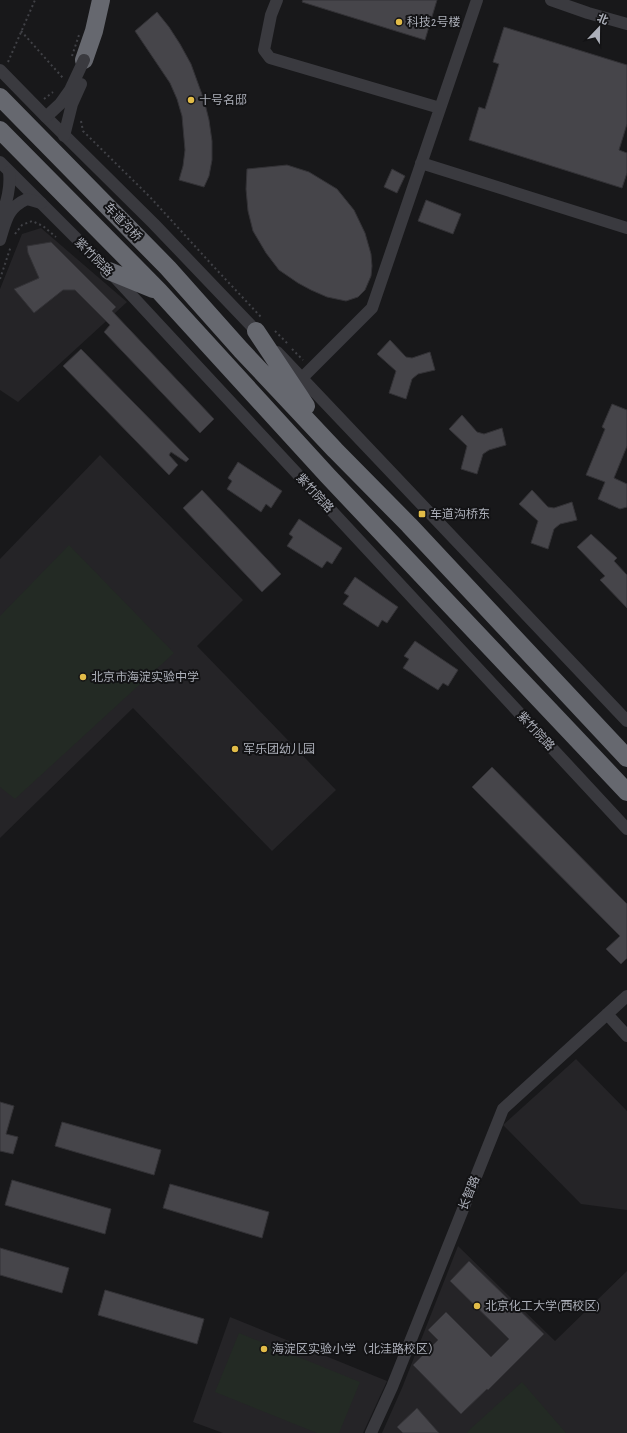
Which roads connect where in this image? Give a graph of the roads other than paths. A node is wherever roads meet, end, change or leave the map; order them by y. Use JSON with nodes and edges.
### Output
{"nodes":[{"id":1,"x":101,"y":0,"type":"edge"},
{"id":2,"x":108,"y":0,"type":"edge"},
{"id":3,"x":277,"y":0,"type":"edge"},
{"id":4,"x":477,"y":0,"type":"edge"},
{"id":5,"x":551,"y":0,"type":"edge"},
{"id":6,"x":627,"y":24,"type":"edge"},
{"id":7,"x":81,"y":61,"type":"junction"},
{"id":8,"x":3,"y":68,"type":"edge"},
{"id":9,"x":0,"y":97,"type":"edge"},
{"id":10,"x":440,"y":108,"type":"junction"},
{"id":11,"x":46,"y":117,"type":"junction"},
{"id":12,"x":0,"y":130,"type":"edge"},
{"id":13,"x":64,"y":136,"type":"junction"},
{"id":14,"x":0,"y":162,"type":"edge"},
{"id":15,"x":421,"y":163,"type":"junction"},
{"id":16,"x":9,"y":172,"type":"junction"},
{"id":17,"x":41,"y":203,"type":"junction"},
{"id":18,"x":0,"y":222,"type":"edge"},
{"id":19,"x":627,"y":228,"type":"edge"},
{"id":20,"x":6,"y":241,"type":"edge"},
{"id":21,"x":109,"y":271,"type":"junction"},
{"id":22,"x":160,"y":292,"type":"junction"},
{"id":23,"x":264,"y":326,"type":"junction"},
{"id":24,"x":302,"y":378,"type":"junction"},
{"id":25,"x":335,"y":450,"type":"junction"},
{"id":26,"x":627,"y":721,"type":"edge"},
{"id":27,"x":627,"y":758,"type":"edge"},
{"id":28,"x":627,"y":792,"type":"edge"},
{"id":29,"x":627,"y":829,"type":"edge"},
{"id":30,"x":627,"y":996,"type":"edge"},
{"id":31,"x":607,"y":1014,"type":"junction"},
{"id":32,"x":627,"y":1036,"type":"edge"},
{"id":33,"x":371,"y":1433,"type":"edge"}],
"edges":[{"from":1,"to":7,"type":"highway"},
{"from":2,"to":7,"type":"street"},
{"from":3,"to":10,"type":"street"},
{"from":4,"to":10,"type":"street"},
{"from":5,"to":6,"type":"street"},
{"from":7,"to":11,"type":"street","bridge":true},
{"from":7,"to":13,"type":"street","bridge":true},
{"from":8,"to":11,"type":"street","bridge":true},
{"from":9,"to":25,"type":"highway","name":"车道沟桥"},
{"from":10,"to":15,"type":"street"},
{"from":11,"to":13,"type":"street"},
{"from":12,"to":22,"type":"highway","name":"车道沟桥"},
{"from":13,"to":23,"type":"street"},
{"from":14,"to":16,"type":"street","name":"紫竹院路"},
{"from":15,"to":19,"type":"street"},
{"from":15,"to":24,"type":"street"},
{"from":16,"to":17,"type":"street","name":"紫竹院路","bridge":true},
{"from":16,"to":18,"type":"street","bridge":true},
{"from":17,"to":20,"type":"street","bridge":true},
{"from":17,"to":21,"type":"street","name":"紫竹院路"},
{"from":21,"to":22,"type":"highway"},
{"from":21,"to":29,"type":"street","name":"紫竹院路"},
{"from":22,"to":28,"type":"highway","name":"紫竹院路"},
{"from":23,"to":24,"type":"street"},
{"from":23,"to":25,"type":"highway"},
{"from":24,"to":26,"type":"street"},
{"from":25,"to":27,"type":"highway"},
{"from":30,"to":31,"type":"street","name":"长智路"},
{"from":31,"to":32,"type":"street"},
{"from":31,"to":33,"type":"street","name":"长智路"}]}
